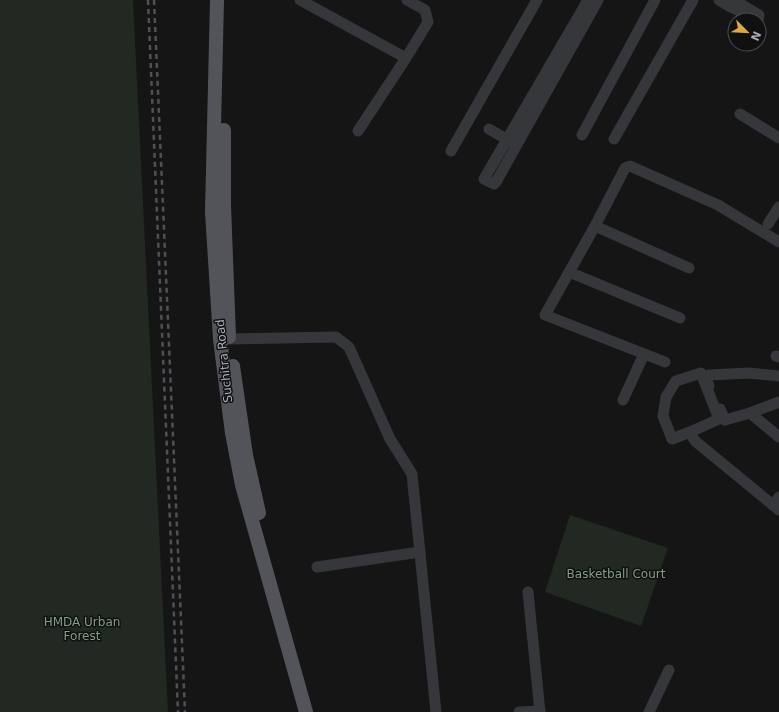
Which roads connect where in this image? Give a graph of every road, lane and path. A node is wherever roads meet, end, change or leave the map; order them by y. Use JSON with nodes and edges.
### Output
{"nodes":[{"id":1,"x":217,"y":0,"type":"edge"},
{"id":2,"x":224,"y":0,"type":"edge"},
{"id":3,"x":407,"y":0,"type":"edge"},
{"id":4,"x":537,"y":0,"type":"edge"},
{"id":5,"x":588,"y":0,"type":"edge"},
{"id":6,"x":598,"y":0,"type":"edge"},
{"id":7,"x":655,"y":0,"type":"edge"},
{"id":8,"x":719,"y":0,"type":"edge"},
{"id":9,"x":690,"y":1,"type":"edge"},
{"id":10,"x":307,"y":2,"type":"edge"},
{"id":11,"x":732,"y":2,"type":"edge"},
{"id":12,"x":406,"y":58,"type":"junction"},
{"id":13,"x":535,"y":102,"type":"junction"},
{"id":14,"x":740,"y":114,"type":"dead end"},
{"id":15,"x":489,"y":129,"type":"dead end"},
{"id":16,"x":358,"y":131,"type":"dead end"},
{"id":17,"x":582,"y":135,"type":"dead end"},
{"id":18,"x":779,"y":138,"type":"edge"},
{"id":19,"x":614,"y":139,"type":"dead end"},
{"id":20,"x":451,"y":151,"type":"dead end"},
{"id":21,"x":219,"y":153,"type":"junction"},
{"id":22,"x":779,"y":207,"type":"edge"},
{"id":23,"x":768,"y":224,"type":"dead end"},
{"id":24,"x":595,"y":226,"type":"junction"},
{"id":25,"x":779,"y":242,"type":"edge"},
{"id":26,"x":689,"y":268,"type":"dead end"},
{"id":27,"x":569,"y":272,"type":"junction"},
{"id":28,"x":680,"y":318,"type":"dead end"},
{"id":29,"x":229,"y":339,"type":"junction"},
{"id":30,"x":644,"y":354,"type":"junction"},
{"id":31,"x":665,"y":362,"type":"dead end"},
{"id":32,"x":779,"y":376,"type":"edge"},
{"id":33,"x":623,"y":400,"type":"dead end"},
{"id":34,"x":779,"y":402,"type":"edge"},
{"id":35,"x":750,"y":413,"type":"junction"},
{"id":36,"x":690,"y":432,"type":"junction"},
{"id":37,"x":779,"y":437,"type":"edge"},
{"id":38,"x":777,"y":504,"type":"edge"},
{"id":39,"x":420,"y":552,"type":"junction"},
{"id":40,"x":317,"y":567,"type":"dead end"},
{"id":41,"x":528,"y":592,"type":"dead end"},
{"id":42,"x":669,"y":670,"type":"dead end"},
{"id":43,"x":309,"y":710,"type":"edge"},
{"id":44,"x":540,"y":711,"type":"edge"},
{"id":45,"x":436,"y":712,"type":"edge"},
{"id":46,"x":519,"y":712,"type":"edge"},
{"id":47,"x":649,"y":712,"type":"edge"}],
"edges":[{"from":1,"to":21,"type":"main road","name":"Suchitra Road"},
{"from":2,"to":21,"type":"main road","name":"Suchitra Road"},
{"from":3,"to":12,"type":"street"},
{"from":4,"to":20,"type":"street"},
{"from":5,"to":13,"type":"street"},
{"from":6,"to":13,"type":"street"},
{"from":7,"to":17,"type":"street"},
{"from":8,"to":11,"type":"street"},
{"from":9,"to":19,"type":"street"},
{"from":10,"to":12,"type":"street"},
{"from":12,"to":16,"type":"street"},
{"from":13,"to":15,"type":"street"},
{"from":14,"to":18,"type":"street"},
{"from":21,"to":29,"type":"main road","name":"Suchitra Road"},
{"from":21,"to":43,"type":"main road","name":"Suchitra Road"},
{"from":22,"to":23,"type":"street"},
{"from":24,"to":25,"type":"street"},
{"from":24,"to":26,"type":"street"},
{"from":24,"to":27,"type":"street"},
{"from":27,"to":28,"type":"street"},
{"from":27,"to":30,"type":"street"},
{"from":29,"to":39,"type":"street"},
{"from":29,"to":43,"type":"main road","name":"Suchitra Road"},
{"from":30,"to":31,"type":"street"},
{"from":30,"to":33,"type":"street"},
{"from":32,"to":35,"type":"street"},
{"from":34,"to":35,"type":"street"},
{"from":35,"to":37,"type":"street"},
{"from":36,"to":36,"type":"street"},
{"from":36,"to":38,"type":"street"},
{"from":39,"to":40,"type":"street"},
{"from":39,"to":45,"type":"street"},
{"from":41,"to":44,"type":"street"},
{"from":42,"to":47,"type":"street"},
{"from":44,"to":46,"type":"street"}]}
